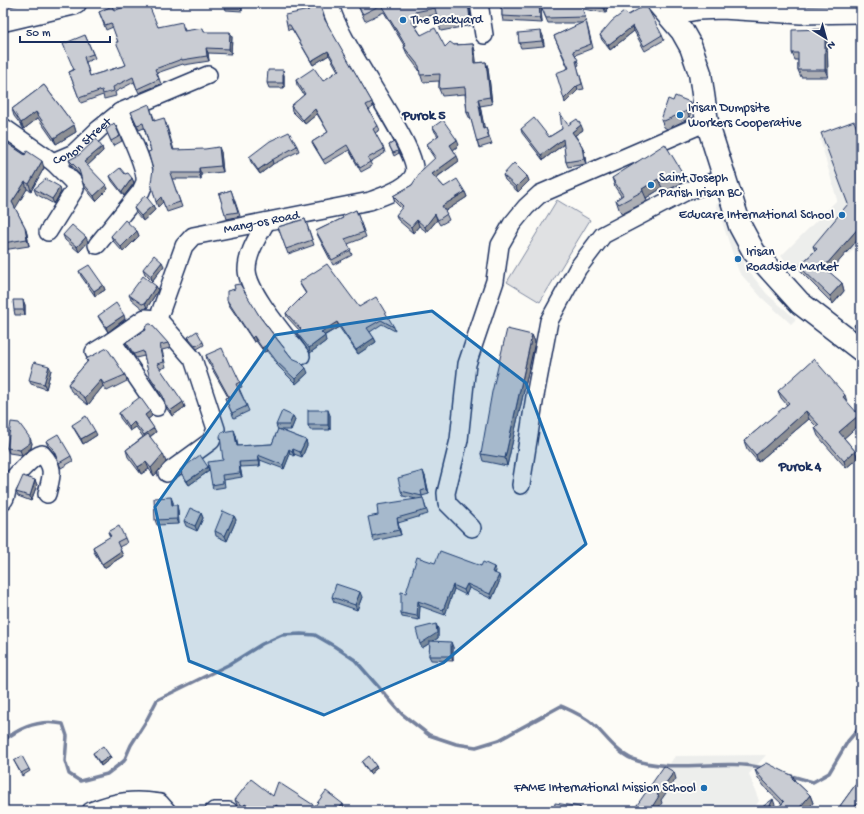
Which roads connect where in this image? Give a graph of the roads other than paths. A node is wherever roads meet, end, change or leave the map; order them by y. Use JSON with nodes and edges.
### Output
{"nodes":[{"id":1,"x":75,"y":3,"type":"edge"},
{"id":2,"x":330,"y":3,"type":"edge"},
{"id":3,"x":479,"y":3,"type":"edge"},
{"id":4,"x":664,"y":9,"type":"edge"},
{"id":5,"x":861,"y":14,"type":"edge"},
{"id":6,"x":3,"y":20,"type":"edge"},
{"id":7,"x":484,"y":35,"type":"dead end"},
{"id":8,"x":208,"y":75,"type":"dead end"},
{"id":9,"x":120,"y":112,"type":"junction"},
{"id":10,"x":706,"y":122,"type":"junction"},
{"id":11,"x":3,"y":127,"type":"edge"},
{"id":12,"x":53,"y":162,"type":"junction"},
{"id":13,"x":724,"y":178,"type":"junction"},
{"id":14,"x":266,"y":222,"type":"junction"},
{"id":15,"x":48,"y":232,"type":"dead end"},
{"id":16,"x":96,"y":245,"type":"dead end"},
{"id":17,"x":158,"y":319,"type":"junction"},
{"id":18,"x":112,"y":341,"type":"junction"},
{"id":19,"x":861,"y":350,"type":"edge"},
{"id":20,"x":94,"y":352,"type":"dead end"},
{"id":21,"x":301,"y":356,"type":"dead end"},
{"id":22,"x":157,"y":406,"type":"dead end"},
{"id":23,"x":167,"y":473,"type":"dead end"},
{"id":24,"x":521,"y":484,"type":"dead end"},
{"id":25,"x":47,"y":494,"type":"dead end"},
{"id":26,"x":3,"y":501,"type":"edge"},
{"id":27,"x":472,"y":528,"type":"dead end"},
{"id":28,"x":91,"y":811,"type":"edge"},
{"id":29,"x":167,"y":811,"type":"edge"},
{"id":30,"x":214,"y":811,"type":"edge"},
{"id":31,"x":229,"y":811,"type":"edge"}],
"edges":[{"from":1,"to":6,"type":"highway"},
{"from":2,"to":14,"type":"street","name":"Mang-os Road"},
{"from":3,"to":7,"type":"street"},
{"from":4,"to":5,"type":"street"},
{"from":4,"to":10,"type":"highway"},
{"from":8,"to":9,"type":"street","name":"Conon Street"},
{"from":9,"to":12,"type":"street","name":"Conon Street"},
{"from":9,"to":16,"type":"street","name":"Conon Street"},
{"from":10,"to":13,"type":"highway"},
{"from":10,"to":27,"type":"street"},
{"from":11,"to":12,"type":"street","name":"Conon Street"},
{"from":12,"to":15,"type":"street"},
{"from":13,"to":19,"type":"highway"},
{"from":13,"to":24,"type":"street"},
{"from":14,"to":17,"type":"street","name":"Mang-os Road"},
{"from":14,"to":21,"type":"street"},
{"from":17,"to":18,"type":"street"},
{"from":17,"to":23,"type":"street"},
{"from":18,"to":20,"type":"street"},
{"from":18,"to":22,"type":"street"},
{"from":25,"to":26,"type":"street"},
{"from":28,"to":29,"type":"street"},
{"from":30,"to":31,"type":"street"}]}
